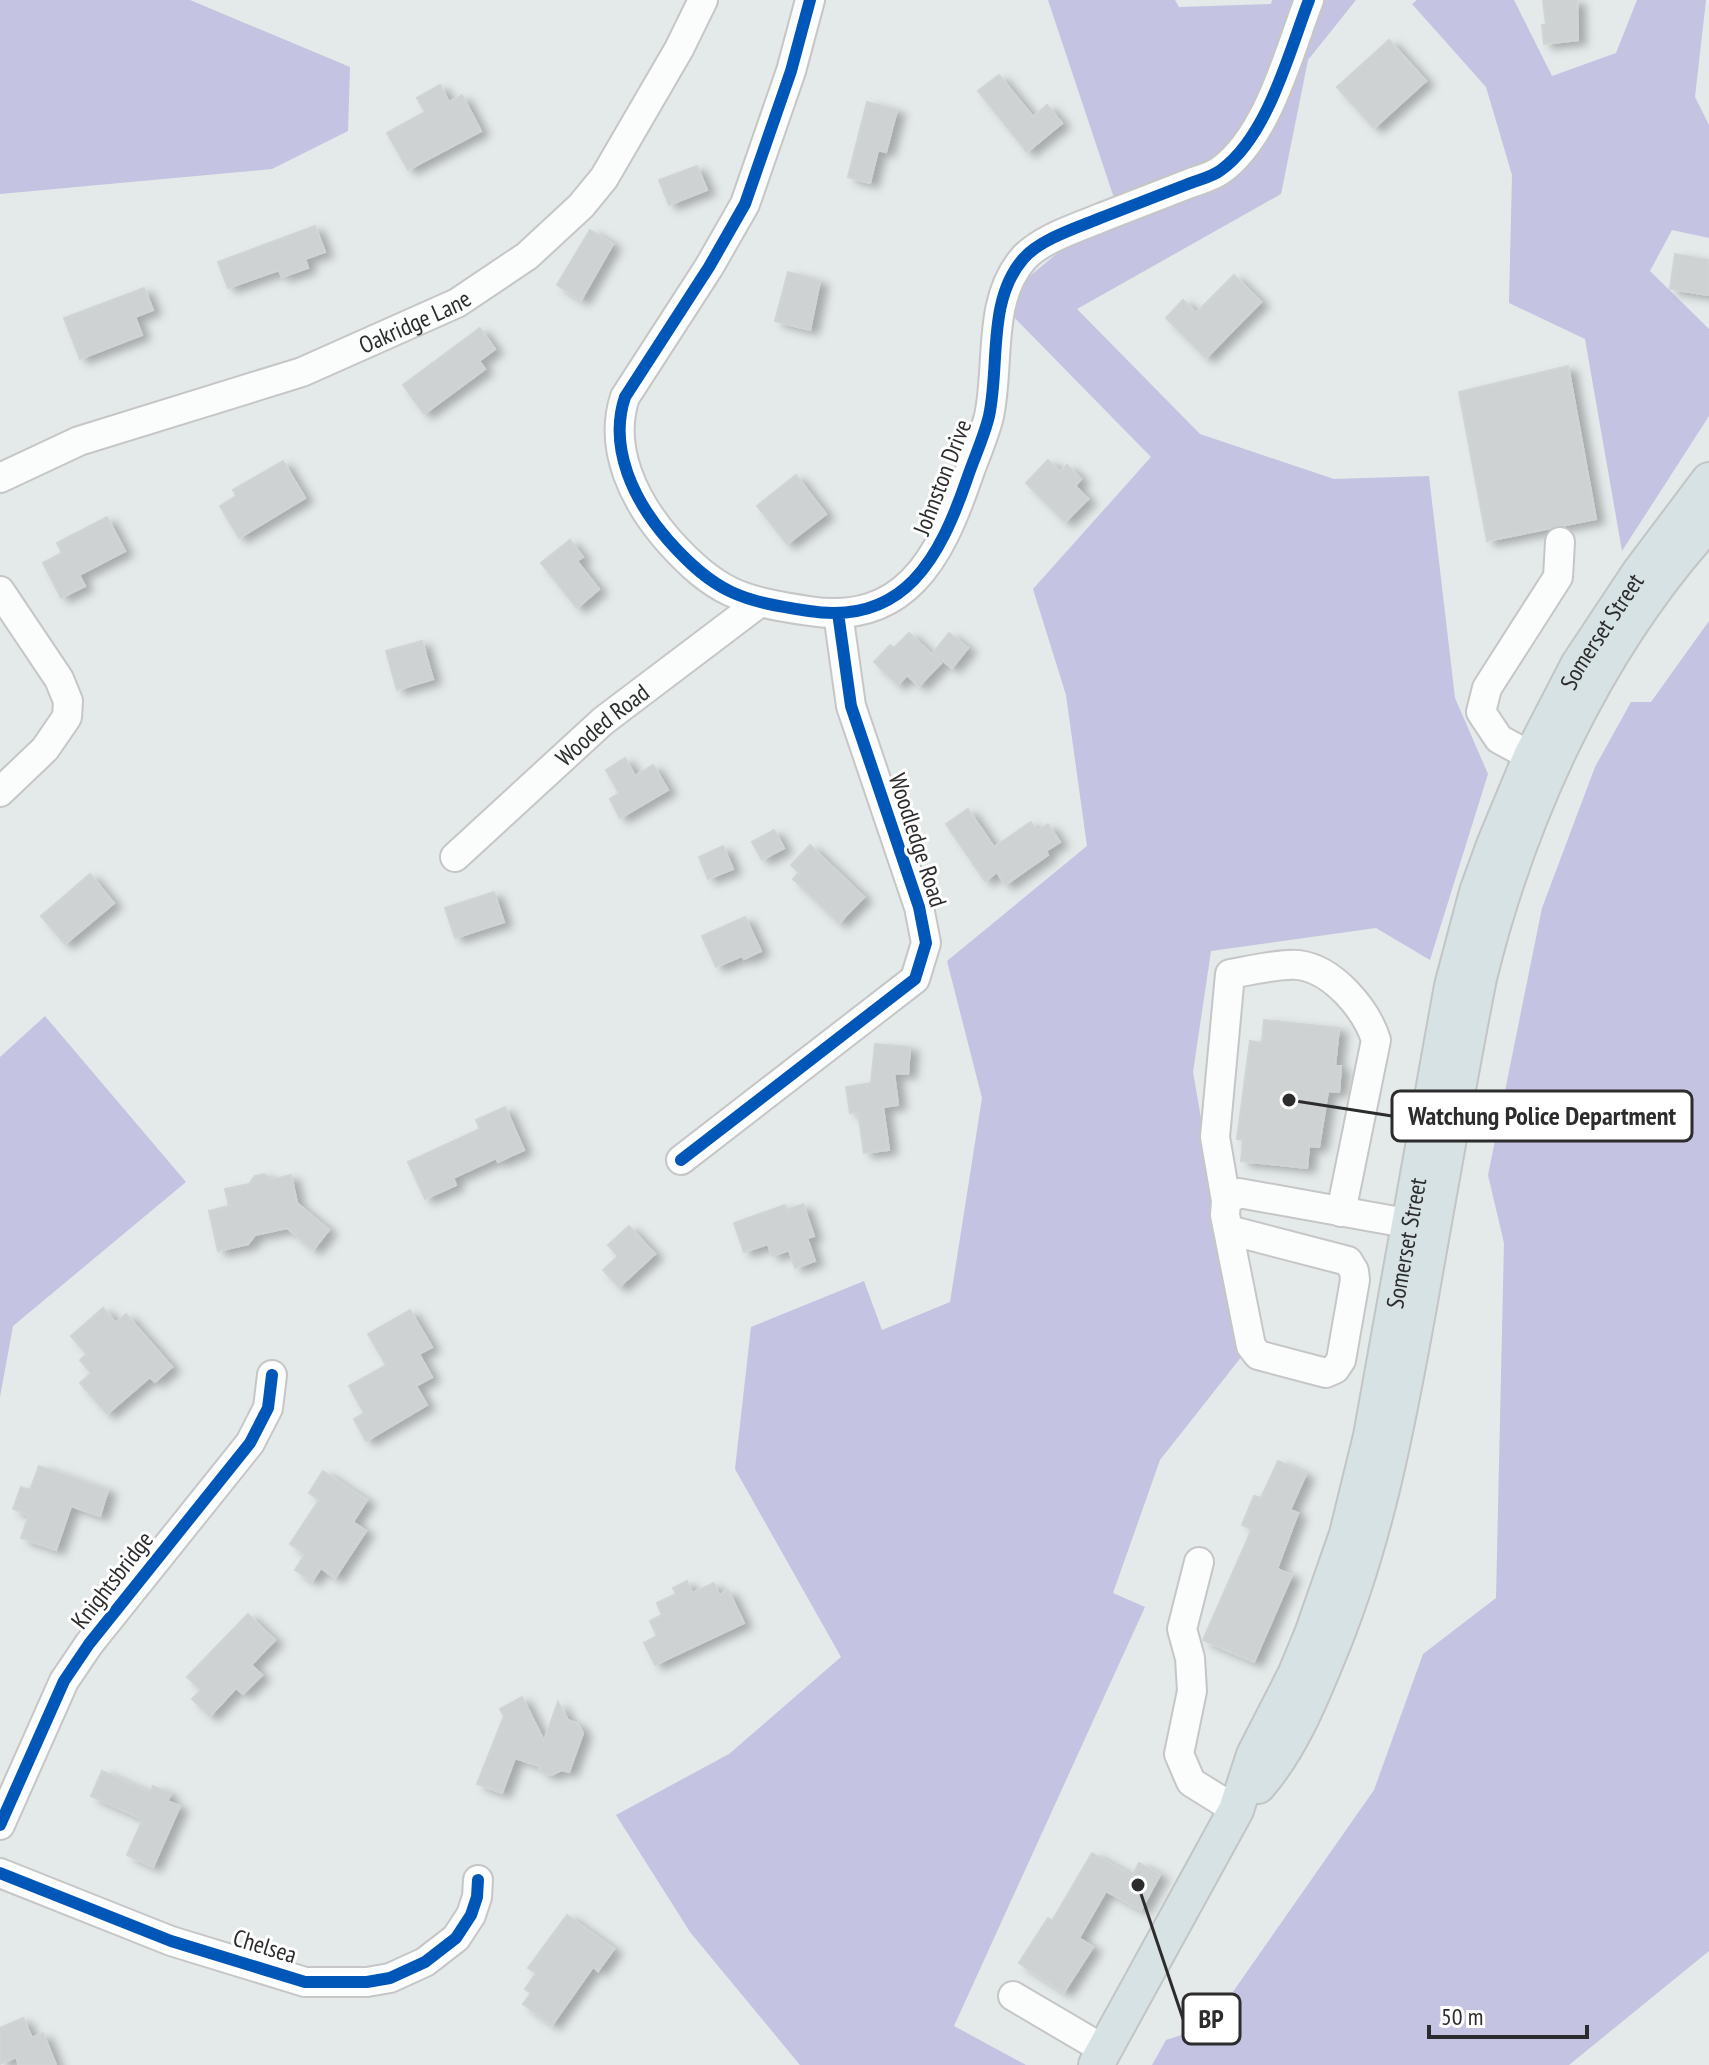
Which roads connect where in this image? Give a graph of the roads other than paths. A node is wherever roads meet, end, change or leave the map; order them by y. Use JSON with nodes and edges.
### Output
{"nodes":[{"id":1,"x":703,"y":0,"type":"edge"},
{"id":2,"x":810,"y":0,"type":"edge"},
{"id":3,"x":1309,"y":0,"type":"edge"},
{"id":4,"x":0,"y":478,"type":"edge"},
{"id":5,"x":1709,"y":480,"type":"edge"},
{"id":6,"x":1709,"y":523,"type":"edge"},
{"id":7,"x":1560,"y":542,"type":"dead end"},
{"id":8,"x":0,"y":591,"type":"edge"},
{"id":9,"x":759,"y":603,"type":"junction"},
{"id":10,"x":838,"y":613,"type":"junction"},
{"id":11,"x":1541,"y":761,"type":"junction"},
{"id":12,"x":0,"y":792,"type":"edge"},
{"id":13,"x":455,"y":857,"type":"dead end"},
{"id":14,"x":681,"y":1160,"type":"dead end"},
{"id":15,"x":1226,"y":1201,"type":"junction"},
{"id":16,"x":1341,"y":1212,"type":"junction"},
{"id":17,"x":1421,"y":1226,"type":"junction"},
{"id":18,"x":1229,"y":1230,"type":"junction"},
{"id":19,"x":272,"y":1375,"type":"dead end"},
{"id":20,"x":1199,"y":1562,"type":"dead end"},
{"id":21,"x":1236,"y":1810,"type":"junction"},
{"id":22,"x":0,"y":1825,"type":"edge"},
{"id":23,"x":0,"y":1873,"type":"edge"},
{"id":24,"x":478,"y":1880,"type":"dead end"},
{"id":25,"x":1013,"y":1996,"type":"dead end"},
{"id":26,"x":1097,"y":2060,"type":"edge"}],
"edges":[{"from":1,"to":4,"type":"street","name":"Oakridge Lane"},
{"from":2,"to":9,"type":"street","name":"Johnston Drive"},
{"from":3,"to":10,"type":"street","name":"Johnston Drive"},
{"from":5,"to":11,"type":"main road","name":"Somerset Street"},
{"from":6,"to":11,"type":"main road","name":"Somerset Street"},
{"from":7,"to":11,"type":"street"},
{"from":8,"to":12,"type":"street"},
{"from":9,"to":10,"type":"street","name":"Johnston Drive"},
{"from":9,"to":13,"type":"street","name":"Wooded Road"},
{"from":10,"to":14,"type":"street","name":"Woodledge Road"},
{"from":11,"to":17,"type":"main road","name":"Somerset Street"},
{"from":15,"to":16,"type":"street"},
{"from":15,"to":16,"type":"street"},
{"from":15,"to":18,"type":"street"},
{"from":16,"to":17,"type":"street"},
{"from":17,"to":21,"type":"main road","name":"Somerset Street"},
{"from":18,"to":18,"type":"street"},
{"from":19,"to":22,"type":"street","name":"Knightsbridge"},
{"from":20,"to":21,"type":"street"},
{"from":21,"to":26,"type":"main road","name":"Somerset Street"},
{"from":23,"to":24,"type":"street","name":"Chelsea"},
{"from":25,"to":26,"type":"street"}]}
